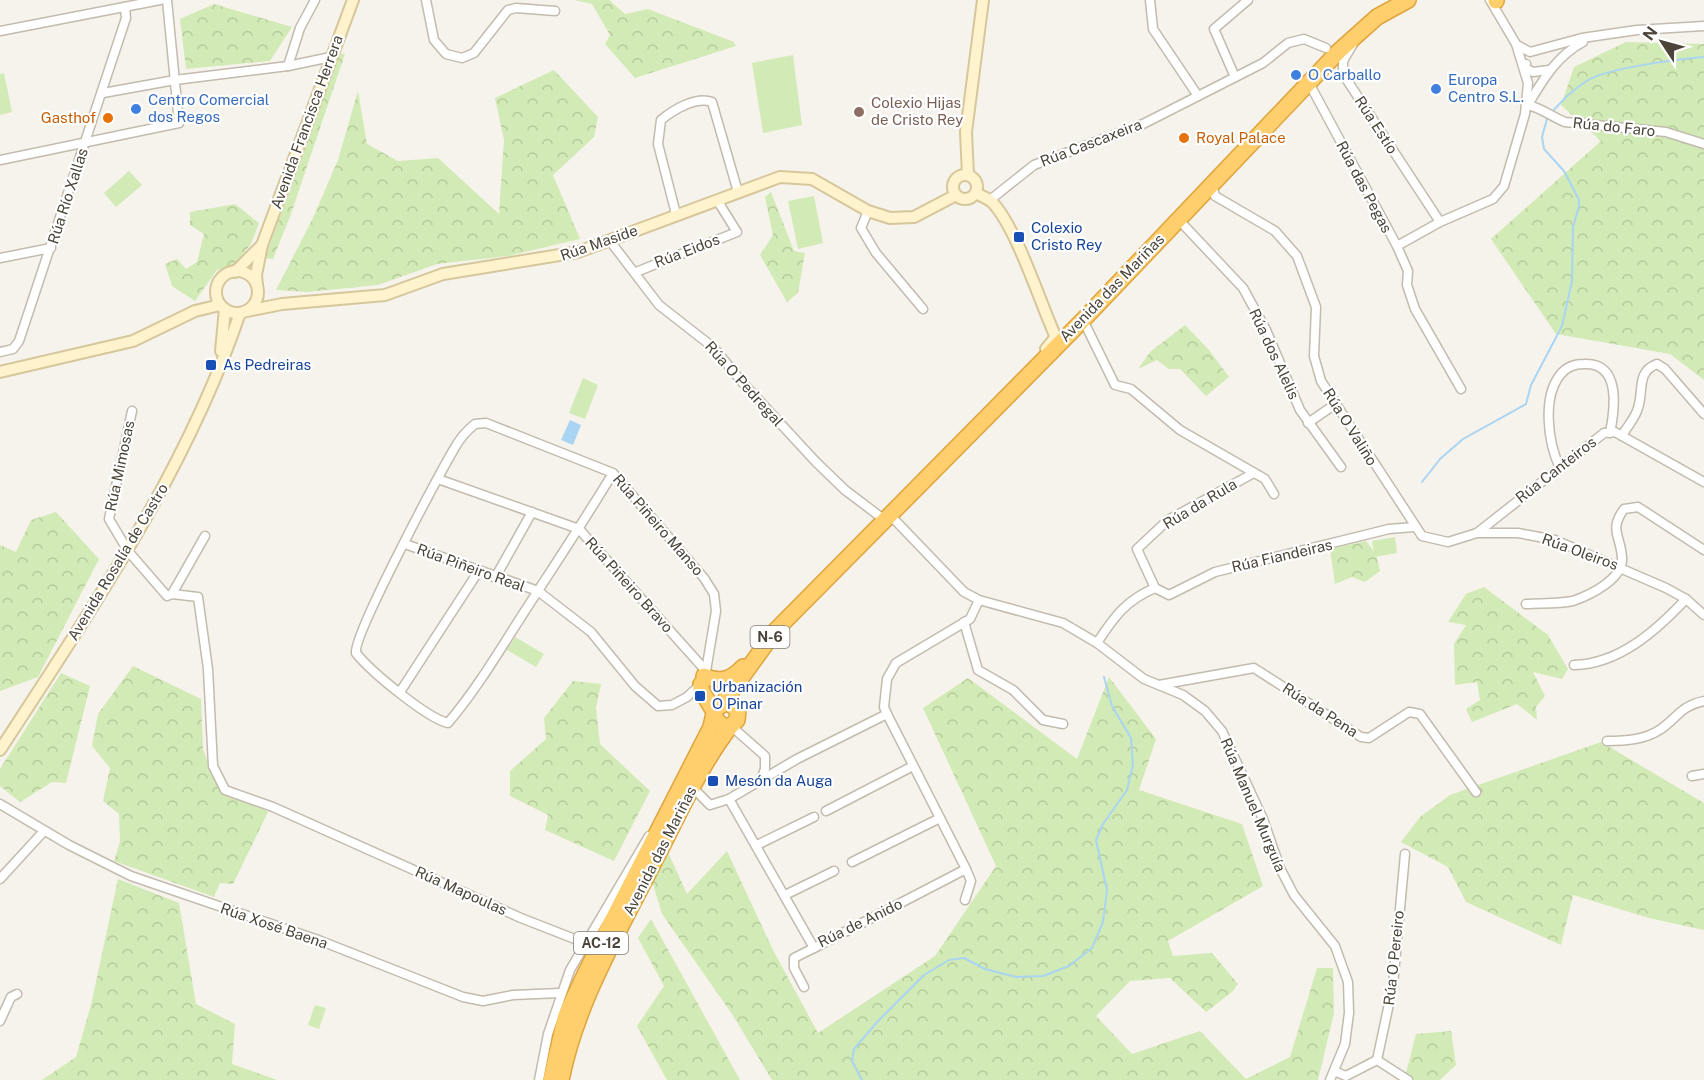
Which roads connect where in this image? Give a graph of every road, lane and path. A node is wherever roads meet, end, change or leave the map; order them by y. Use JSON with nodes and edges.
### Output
{"nodes":[{"id":1,"x":160,"y":0,"type":"edge"},
{"id":2,"x":167,"y":0,"type":"edge"},
{"id":3,"x":315,"y":0,"type":"edge"},
{"id":4,"x":353,"y":0,"type":"edge"},
{"id":5,"x":426,"y":0,"type":"edge"},
{"id":6,"x":983,"y":0,"type":"edge"},
{"id":7,"x":1150,"y":0,"type":"edge"},
{"id":8,"x":1248,"y":0,"type":"edge"},
{"id":9,"x":1490,"y":0,"type":"edge"},
{"id":10,"x":1407,"y":1,"type":"edge"},
{"id":11,"x":1496,"y":3,"type":"edge"},
{"id":12,"x":125,"y":7,"type":"junction"},
{"id":13,"x":555,"y":11,"type":"dead end"},
{"id":14,"x":1366,"y":26,"type":"junction"},
{"id":15,"x":1704,"y":26,"type":"edge"},
{"id":16,"x":0,"y":31,"type":"edge"},
{"id":17,"x":1602,"y":36,"type":"junction"},
{"id":18,"x":1516,"y":45,"type":"junction"},
{"id":19,"x":1543,"y":50,"type":"junction"},
{"id":20,"x":1530,"y":52,"type":"junction"},
{"id":21,"x":1331,"y":53,"type":"junction"},
{"id":22,"x":331,"y":57,"type":"junction"},
{"id":23,"x":288,"y":66,"type":"junction"},
{"id":24,"x":1551,"y":67,"type":"junction"},
{"id":25,"x":1525,"y":68,"type":"junction"},
{"id":26,"x":1234,"y":77,"type":"junction"},
{"id":27,"x":175,"y":80,"type":"junction"},
{"id":28,"x":1309,"y":83,"type":"junction"},
{"id":29,"x":103,"y":93,"type":"junction"},
{"id":30,"x":1198,"y":96,"type":"junction"},
{"id":31,"x":1527,"y":105,"type":"junction"},
{"id":32,"x":86,"y":144,"type":"junction"},
{"id":33,"x":1704,"y":144,"type":"edge"},
{"id":34,"x":0,"y":160,"type":"edge"},
{"id":35,"x":968,"y":175,"type":"junction"},
{"id":36,"x":1212,"y":183,"type":"junction"},
{"id":37,"x":738,"y":192,"type":"junction"},
{"id":38,"x":976,"y":193,"type":"junction"},
{"id":39,"x":957,"y":195,"type":"junction"},
{"id":40,"x":717,"y":200,"type":"junction"},
{"id":41,"x":990,"y":200,"type":"junction"},
{"id":42,"x":868,"y":211,"type":"junction"},
{"id":43,"x":676,"y":214,"type":"junction"},
{"id":44,"x":1178,"y":219,"type":"junction"},
{"id":45,"x":1440,"y":222,"type":"junction"},
{"id":46,"x":610,"y":241,"type":"junction"},
{"id":47,"x":262,"y":245,"type":"junction"},
{"id":48,"x":1396,"y":246,"type":"junction"},
{"id":49,"x":51,"y":248,"type":"junction"},
{"id":50,"x":0,"y":258,"type":"edge"},
{"id":51,"x":234,"y":272,"type":"junction"},
{"id":52,"x":636,"y":272,"type":"junction"},
{"id":53,"x":1128,"y":272,"type":"junction"},
{"id":54,"x":257,"y":289,"type":"junction"},
{"id":55,"x":216,"y":292,"type":"junction"},
{"id":56,"x":282,"y":304,"type":"junction"},
{"id":57,"x":222,"y":307,"type":"junction"},
{"id":58,"x":923,"y":309,"type":"dead end"},
{"id":59,"x":195,"y":311,"type":"junction"},
{"id":60,"x":243,"y":312,"type":"junction"},
{"id":61,"x":1083,"y":320,"type":"junction"},
{"id":62,"x":1049,"y":322,"type":"junction"},
{"id":63,"x":0,"y":352,"type":"edge"},
{"id":64,"x":219,"y":366,"type":"junction"},
{"id":65,"x":0,"y":372,"type":"edge"},
{"id":66,"x":1461,"y":389,"type":"dead end"},
{"id":67,"x":1334,"y":405,"type":"junction"},
{"id":68,"x":997,"y":406,"type":"junction"},
{"id":69,"x":132,"y":411,"type":"dead end"},
{"id":70,"x":1704,"y":414,"type":"edge"},
{"id":71,"x":1308,"y":423,"type":"junction"},
{"id":72,"x":1610,"y":433,"type":"junction"},
{"id":73,"x":1622,"y":436,"type":"junction"},
{"id":74,"x":1341,"y":467,"type":"dead end"},
{"id":75,"x":1560,"y":468,"type":"junction"},
{"id":76,"x":613,"y":473,"type":"junction"},
{"id":77,"x":1252,"y":474,"type":"junction"},
{"id":78,"x":438,"y":479,"type":"junction"},
{"id":79,"x":1704,"y":482,"type":"edge"},
{"id":80,"x":1274,"y":494,"type":"dead end"},
{"id":81,"x":532,"y":512,"type":"junction"},
{"id":82,"x":888,"y":518,"type":"junction"},
{"id":83,"x":1414,"y":527,"type":"junction"},
{"id":84,"x":579,"y":529,"type":"junction"},
{"id":85,"x":1477,"y":533,"type":"junction"},
{"id":86,"x":205,"y":536,"type":"dead end"},
{"id":87,"x":405,"y":544,"type":"junction"},
{"id":88,"x":1704,"y":550,"type":"edge"},
{"id":89,"x":128,"y":551,"type":"junction"},
{"id":90,"x":1620,"y":566,"type":"junction"},
{"id":91,"x":478,"y":572,"type":"junction"},
{"id":92,"x":495,"y":578,"type":"junction"},
{"id":93,"x":827,"y":581,"type":"junction"},
{"id":94,"x":1155,"y":588,"type":"junction"},
{"id":95,"x":538,"y":591,"type":"junction"},
{"id":96,"x":172,"y":594,"type":"junction"},
{"id":97,"x":1686,"y":599,"type":"junction"},
{"id":98,"x":979,"y":600,"type":"junction"},
{"id":99,"x":1526,"y":604,"type":"dead end"},
{"id":100,"x":1704,"y":615,"type":"edge"},
{"id":101,"x":964,"y":622,"type":"junction"},
{"id":102,"x":1097,"y":643,"type":"junction"},
{"id":103,"x":763,"y":646,"type":"junction"},
{"id":104,"x":1574,"y":665,"type":"dead end"},
{"id":105,"x":705,"y":678,"type":"junction"},
{"id":106,"x":1158,"y":685,"type":"junction"},
{"id":107,"x":400,"y":692,"type":"junction"},
{"id":108,"x":1704,"y":701,"type":"edge"},
{"id":109,"x":719,"y":709,"type":"junction"},
{"id":110,"x":738,"y":710,"type":"junction"},
{"id":111,"x":887,"y":714,"type":"junction"},
{"id":112,"x":1063,"y":724,"type":"dead end"},
{"id":113,"x":730,"y":727,"type":"junction"},
{"id":114,"x":1607,"y":741,"type":"dead end"},
{"id":115,"x":0,"y":750,"type":"edge"},
{"id":116,"x":712,"y":753,"type":"junction"},
{"id":117,"x":913,"y":766,"type":"junction"},
{"id":118,"x":1704,"y":774,"type":"edge"},
{"id":119,"x":1692,"y":776,"type":"dead end"},
{"id":120,"x":761,"y":780,"type":"junction"},
{"id":121,"x":1476,"y":792,"type":"dead end"},
{"id":122,"x":698,"y":793,"type":"junction"},
{"id":123,"x":729,"y":799,"type":"junction"},
{"id":124,"x":684,"y":803,"type":"junction"},
{"id":125,"x":0,"y":804,"type":"edge"},
{"id":126,"x":826,"y":811,"type":"dead end"},
{"id":127,"x":668,"y":812,"type":"junction"},
{"id":128,"x":814,"y":817,"type":"dead end"},
{"id":129,"x":940,"y":818,"type":"junction"},
{"id":130,"x":44,"y":831,"type":"junction"},
{"id":131,"x":757,"y":845,"type":"junction"},
{"id":132,"x":1405,"y":854,"type":"dead end"},
{"id":133,"x":852,"y":862,"type":"dead end"},
{"id":134,"x":966,"y":869,"type":"junction"},
{"id":135,"x":834,"y":872,"type":"dead end"},
{"id":136,"x":0,"y":879,"type":"edge"},
{"id":137,"x":785,"y":895,"type":"junction"},
{"id":138,"x":965,"y":900,"type":"dead end"},
{"id":139,"x":585,"y":943,"type":"junction"},
{"id":140,"x":814,"y":948,"type":"junction"},
{"id":141,"x":804,"y":987,"type":"dead end"},
{"id":142,"x":560,"y":993,"type":"junction"},
{"id":143,"x":17,"y":994,"type":"dead end"},
{"id":144,"x":0,"y":1021,"type":"edge"},
{"id":145,"x":1377,"y":1060,"type":"junction"},
{"id":146,"x":1334,"y":1071,"type":"junction"},
{"id":147,"x":539,"y":1080,"type":"edge"},
{"id":148,"x":550,"y":1080,"type":"edge"},
{"id":149,"x":561,"y":1080,"type":"edge"},
{"id":150,"x":1330,"y":1080,"type":"edge"},
{"id":151,"x":1408,"y":1080,"type":"edge"}],
"edges":[{"from":1,"to":12,"type":"street"},
{"from":2,"to":27,"type":"street"},
{"from":3,"to":23,"type":"street"},
{"from":4,"to":22,"type":"street","name":"Avenida Francisca Herrera"},
{"from":5,"to":13,"type":"street"},
{"from":6,"to":35,"type":"street"},
{"from":7,"to":30,"type":"street"},
{"from":8,"to":26,"type":"street"},
{"from":9,"to":11,"type":"street"},
{"from":10,"to":14,"type":"highway","name":"Avenida das Mariñas","number":"N-6"},
{"from":11,"to":18,"type":"street"},
{"from":12,"to":16,"type":"street"},
{"from":12,"to":29,"type":"street","name":"Rúa Río Xallas"},
{"from":14,"to":21,"type":"highway","name":"Avenida das Mariñas","number":"N-6"},
{"from":14,"to":45,"type":"street","name":"Rúa Estío"},
{"from":15,"to":17,"type":"street"},
{"from":17,"to":19,"type":"street"},
{"from":17,"to":24,"type":"street"},
{"from":18,"to":20,"type":"street"},
{"from":18,"to":25,"type":"street"},
{"from":19,"to":20,"type":"street"},
{"from":19,"to":24,"type":"street"},
{"from":20,"to":25,"type":"street"},
{"from":21,"to":26,"type":"street","name":"Rúa Cascaxeira"},
{"from":21,"to":28,"type":"highway","name":"Avenida das Mariñas","number":"N-6"},
{"from":22,"to":23,"type":"street"},
{"from":22,"to":47,"type":"street","name":"Avenida Francisca Herrera"},
{"from":23,"to":27,"type":"street"},
{"from":24,"to":25,"type":"street"},
{"from":24,"to":31,"type":"street"},
{"from":25,"to":31,"type":"street"},
{"from":26,"to":30,"type":"street","name":"Rúa Cascaxeira"},
{"from":27,"to":29,"type":"street"},
{"from":27,"to":32,"type":"street"},
{"from":28,"to":36,"type":"highway","name":"Avenida das Mariñas","number":"N-6"},
{"from":28,"to":48,"type":"street","name":"Rúa das Pegas"},
{"from":29,"to":32,"type":"street","name":"Rúa Río Xallas"},
{"from":30,"to":41,"type":"street","name":"Rúa Cascaxeira"},
{"from":31,"to":33,"type":"street","name":"Rúa do Faro"},
{"from":31,"to":45,"type":"street","name":"Rúa das Pegas"},
{"from":32,"to":34,"type":"street"},
{"from":32,"to":49,"type":"street","name":"Rúa Río Xallas"},
{"from":35,"to":38,"type":"street"},
{"from":35,"to":39,"type":"street"},
{"from":36,"to":44,"type":"highway","name":"Avenida das Mariñas","number":"N-6"},
{"from":36,"to":67,"type":"street","name":"Rúa O Valiño"},
{"from":37,"to":40,"type":"street","name":"Rúa Maside"},
{"from":37,"to":42,"type":"street","name":"Rúa Maside"},
{"from":37,"to":43,"type":"street"},
{"from":38,"to":39,"type":"street"},
{"from":38,"to":41,"type":"street"},
{"from":39,"to":42,"type":"street","name":"Rúa Maside"},
{"from":40,"to":43,"type":"street","name":"Rúa Maside"},
{"from":40,"to":52,"type":"street","name":"Rúa Eidos"},
{"from":41,"to":62,"type":"street"},
{"from":42,"to":58,"type":"street"},
{"from":43,"to":46,"type":"street","name":"Rúa Maside"},
{"from":44,"to":53,"type":"highway","name":"Avenida das Mariñas","number":"N-6"},
{"from":44,"to":71,"type":"street","name":"Rúa dos Alelis"},
{"from":45,"to":48,"type":"street","name":"Rúa das Pegas"},
{"from":46,"to":52,"type":"street","name":"Rúa O Pedregal"},
{"from":46,"to":56,"type":"street","name":"Rúa Maside"},
{"from":47,"to":51,"type":"street","name":"Avenida Francisca Herrera"},
{"from":47,"to":54,"type":"street","name":"Avenida Francisca Herrera"},
{"from":48,"to":66,"type":"street"},
{"from":49,"to":50,"type":"street"},
{"from":49,"to":63,"type":"street","name":"Rúa Río Xallas"},
{"from":51,"to":54,"type":"street"},
{"from":51,"to":55,"type":"street"},
{"from":52,"to":82,"type":"street","name":"Rúa O Pedregal"},
{"from":53,"to":61,"type":"highway","name":"Avenida das Mariñas","number":"N-6"},
{"from":53,"to":62,"type":"street"},
{"from":54,"to":56,"type":"street"},
{"from":54,"to":60,"type":"street"},
{"from":55,"to":57,"type":"street"},
{"from":55,"to":59,"type":"street"},
{"from":56,"to":60,"type":"street","name":"Rúa Maside"},
{"from":57,"to":59,"type":"street"},
{"from":57,"to":60,"type":"street"},
{"from":57,"to":64,"type":"street","name":"Avenida Rosalía de Castro"},
{"from":59,"to":65,"type":"street"},
{"from":60,"to":64,"type":"street","name":"Avenida Rosalía de Castro"},
{"from":61,"to":68,"type":"highway","name":"Avenida das Mariñas","number":"N-6"},
{"from":61,"to":77,"type":"street","name":"Rúa da Rula"},
{"from":62,"to":68,"type":"street"},
{"from":64,"to":89,"type":"street","name":"Avenida Rosalía de Castro"},
{"from":67,"to":71,"type":"street"},
{"from":67,"to":83,"type":"street","name":"Rúa O Valiño"},
{"from":68,"to":82,"type":"highway","name":"Avenida das Mariñas","number":"N-6"},
{"from":69,"to":89,"type":"street","name":"Rúa Mimosas"},
{"from":70,"to":73,"type":"street"},
{"from":71,"to":74,"type":"street","name":"Rúa dos Alelis"},
{"from":72,"to":73,"type":"street","name":"Rúa Canteiros"},
{"from":72,"to":75,"type":"street","name":"Rúa Canteiros"},
{"from":72,"to":75,"type":"street"},
{"from":73,"to":79,"type":"street","name":"Rúa Canteiros"},
{"from":75,"to":85,"type":"street","name":"Rúa Canteiros"},
{"from":76,"to":78,"type":"street","name":"Rúa Piñeiro Manso"},
{"from":76,"to":84,"type":"street"},
{"from":76,"to":105,"type":"street","name":"Rúa Piñeiro Manso"},
{"from":77,"to":80,"type":"street","name":"Rúa da Rula"},
{"from":77,"to":94,"type":"street","name":"Rúa da Rula"},
{"from":78,"to":81,"type":"street","name":"Rúa Piñeiro Bravo"},
{"from":78,"to":87,"type":"street","name":"Rúa Piñeiro Manso"},
{"from":81,"to":84,"type":"street","name":"Rúa Piñeiro Bravo"},
{"from":81,"to":92,"type":"street"},
{"from":82,"to":93,"type":"highway","name":"Avenida das Mariñas","number":"N-6"},
{"from":82,"to":98,"type":"street","name":"Rúa Manuel Murguía"},
{"from":83,"to":85,"type":"street","name":"Rúa Oleiros"},
{"from":83,"to":94,"type":"street","name":"Rúa Fiandeiras"},
{"from":84,"to":95,"type":"street"},
{"from":84,"to":105,"type":"street","name":"Rúa Piñeiro Bravo"},
{"from":85,"to":90,"type":"street","name":"Rúa Oleiros"},
{"from":86,"to":96,"type":"street"},
{"from":87,"to":91,"type":"street","name":"Rúa Piñeiro Real"},
{"from":87,"to":107,"type":"street","name":"Rúa Piñeiro Manso"},
{"from":88,"to":90,"type":"street"},
{"from":89,"to":96,"type":"street","name":"Rúa Mimosas"},
{"from":89,"to":115,"type":"street","name":"Avenida Rosalía de Castro"},
{"from":90,"to":97,"type":"street","name":"Rúa Oleiros"},
{"from":90,"to":99,"type":"street"},
{"from":91,"to":92,"type":"street","name":"Rúa Piñeiro Real"},
{"from":91,"to":107,"type":"street"},
{"from":92,"to":95,"type":"street","name":"Rúa Piñeiro Real"},
{"from":93,"to":103,"type":"highway","name":"Avenida das Mariñas","number":"N-6"},
{"from":93,"to":110,"type":"highway","name":"Avenida das Mariñas","number":"N-6"},
{"from":94,"to":102,"type":"street"},
{"from":95,"to":105,"type":"street"},
{"from":95,"to":107,"type":"street","name":"Rúa Piñeiro Manso"},
{"from":96,"to":139,"type":"street","name":"Rúa Mapoulas"},
{"from":97,"to":100,"type":"street","name":"Rúa Oleiros"},
{"from":97,"to":104,"type":"street"},
{"from":98,"to":101,"type":"street"},
{"from":98,"to":102,"type":"street","name":"Rúa Manuel Murguía"},
{"from":101,"to":111,"type":"street"},
{"from":101,"to":112,"type":"street"},
{"from":102,"to":106,"type":"street","name":"Rúa Manuel Murguía"},
{"from":103,"to":105,"type":"highway"},
{"from":103,"to":109,"type":"highway","name":"Avenida das Mariñas","number":"N-6"},
{"from":105,"to":109,"type":"highway"},
{"from":106,"to":121,"type":"street","name":"Rúa da Pena"},
{"from":106,"to":146,"type":"street","name":"Rúa Manuel Murguía"},
{"from":108,"to":114,"type":"street"},
{"from":109,"to":110,"type":"highway"},
{"from":109,"to":113,"type":"highway"},
{"from":109,"to":127,"type":"highway","name":"Avenida das Mariñas","number":"AC-12"},
{"from":110,"to":113,"type":"highway","number":"AC-12"},
{"from":111,"to":117,"type":"street"},
{"from":111,"to":120,"type":"street"},
{"from":113,"to":116,"type":"highway","name":"Avenida das Mariñas","number":"AC-12"},
{"from":113,"to":120,"type":"street"},
{"from":116,"to":122,"type":"street"},
{"from":116,"to":124,"type":"highway","name":"Avenida das Mariñas","number":"AC-12"},
{"from":117,"to":126,"type":"street"},
{"from":117,"to":129,"type":"street"},
{"from":118,"to":119,"type":"street"},
{"from":120,"to":123,"type":"street"},
{"from":122,"to":123,"type":"street"},
{"from":122,"to":124,"type":"street"},
{"from":123,"to":131,"type":"street","name":"Rúa de Anido"},
{"from":124,"to":149,"type":"highway","name":"Avenida das Mariñas","number":"AC-12"},
{"from":125,"to":130,"type":"street","name":"Rúa Xosé Baena"},
{"from":127,"to":139,"type":"street","name":"Avenida das Mariñas"},
{"from":127,"to":148,"type":"highway","name":"Avenida das Mariñas","number":"AC-12"},
{"from":128,"to":131,"type":"street"},
{"from":129,"to":133,"type":"street"},
{"from":129,"to":134,"type":"street"},
{"from":130,"to":136,"type":"street"},
{"from":130,"to":142,"type":"street","name":"Rúa Xosé Baena"},
{"from":131,"to":137,"type":"street","name":"Rúa de Anido"},
{"from":132,"to":145,"type":"street","name":"Rúa O Pereiro"},
{"from":134,"to":138,"type":"street"},
{"from":134,"to":140,"type":"street","name":"Rúa de Anido"},
{"from":135,"to":137,"type":"street"},
{"from":137,"to":140,"type":"street","name":"Rúa de Anido"},
{"from":139,"to":142,"type":"street","name":"Avenida das Mariñas"},
{"from":140,"to":141,"type":"street"},
{"from":142,"to":147,"type":"street","name":"Avenida das Mariñas"},
{"from":143,"to":144,"type":"street"},
{"from":145,"to":146,"type":"street"},
{"from":145,"to":151,"type":"street"},
{"from":146,"to":150,"type":"street","name":"Rúa Manuel Murguía"}]}
